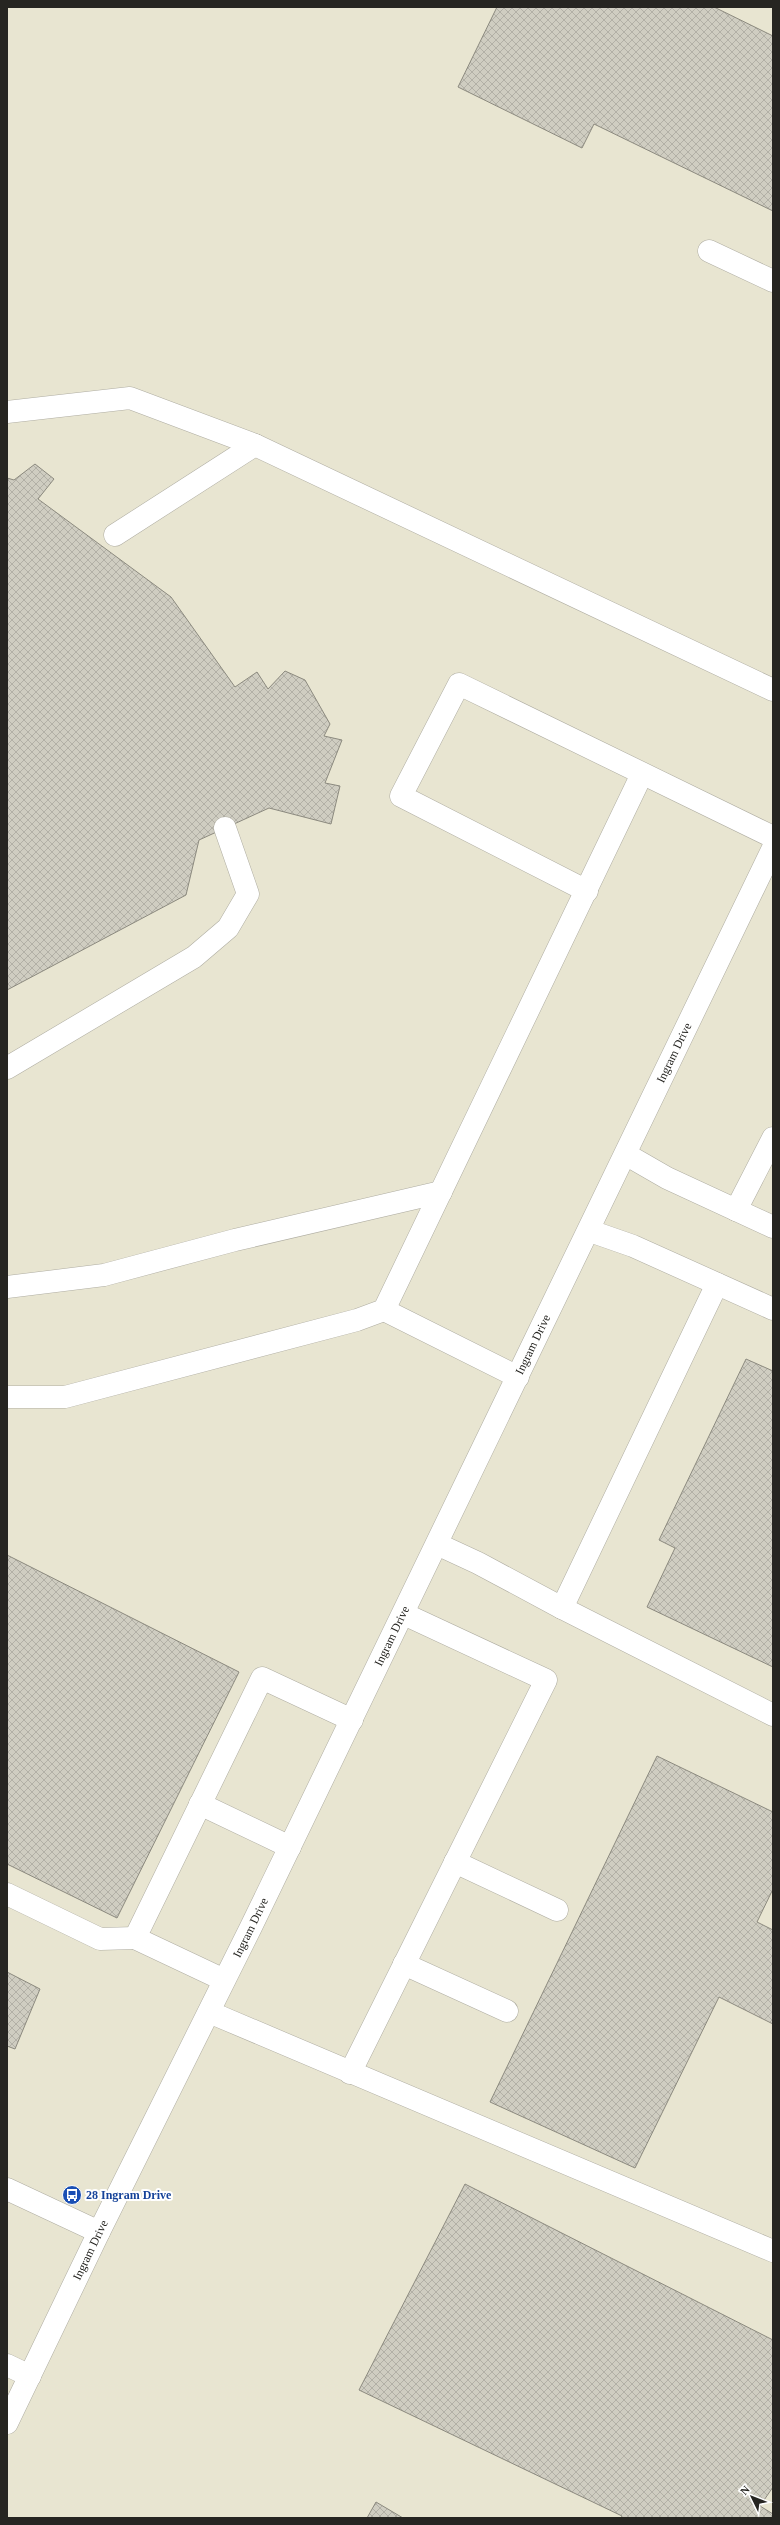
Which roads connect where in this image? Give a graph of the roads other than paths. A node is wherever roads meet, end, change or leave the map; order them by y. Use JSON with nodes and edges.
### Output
{"nodes":[{"id":1,"x":709,"y":251,"type":"dead end"},
{"id":2,"x":773,"y":281,"type":"edge"},
{"id":3,"x":7,"y":412,"type":"edge"},
{"id":4,"x":255,"y":445,"type":"junction"},
{"id":5,"x":115,"y":535,"type":"dead end"},
{"id":6,"x":773,"y":690,"type":"edge"},
{"id":7,"x":642,"y":774,"type":"junction"},
{"id":8,"x":225,"y":828,"type":"dead end"},
{"id":9,"x":773,"y":837,"type":"edge"},
{"id":10,"x":773,"y":848,"type":"edge"},
{"id":11,"x":587,"y":891,"type":"junction"},
{"id":12,"x":7,"y":1068,"type":"edge"},
{"id":13,"x":773,"y":1138,"type":"edge"},
{"id":14,"x":626,"y":1155,"type":"junction"},
{"id":15,"x":441,"y":1192,"type":"junction"},
{"id":16,"x":736,"y":1210,"type":"junction"},
{"id":17,"x":773,"y":1228,"type":"edge"},
{"id":18,"x":590,"y":1231,"type":"junction"},
{"id":19,"x":717,"y":1284,"type":"junction"},
{"id":20,"x":7,"y":1287,"type":"edge"},
{"id":21,"x":773,"y":1309,"type":"edge"},
{"id":22,"x":384,"y":1310,"type":"junction"},
{"id":23,"x":518,"y":1377,"type":"junction"},
{"id":24,"x":7,"y":1397,"type":"edge"},
{"id":25,"x":437,"y":1544,"type":"junction"},
{"id":26,"x":562,"y":1608,"type":"junction"},
{"id":27,"x":404,"y":1614,"type":"junction"},
{"id":28,"x":773,"y":1715,"type":"edge"},
{"id":29,"x":352,"y":1720,"type":"junction"},
{"id":30,"x":200,"y":1804,"type":"junction"},
{"id":31,"x":290,"y":1847,"type":"junction"},
{"id":32,"x":455,"y":1862,"type":"junction"},
{"id":33,"x":7,"y":1894,"type":"edge"},
{"id":34,"x":557,"y":1910,"type":"dead end"},
{"id":35,"x":135,"y":1938,"type":"junction"},
{"id":36,"x":404,"y":1964,"type":"junction"},
{"id":37,"x":224,"y":1980,"type":"junction"},
{"id":38,"x":209,"y":2012,"type":"junction"},
{"id":39,"x":507,"y":2012,"type":"dead end"},
{"id":40,"x":350,"y":2073,"type":"junction"},
{"id":41,"x":7,"y":2189,"type":"edge"},
{"id":42,"x":99,"y":2232,"type":"junction"},
{"id":43,"x":773,"y":2252,"type":"edge"},
{"id":44,"x":7,"y":2366,"type":"edge"},
{"id":45,"x":30,"y":2376,"type":"junction"},
{"id":46,"x":7,"y":2423,"type":"edge"}],
"edges":[{"from":1,"to":2,"type":"street"},
{"from":3,"to":4,"type":"street"},
{"from":4,"to":5,"type":"street"},
{"from":4,"to":6,"type":"street"},
{"from":7,"to":9,"type":"street"},
{"from":7,"to":11,"type":"street"},
{"from":7,"to":11,"type":"street"},
{"from":8,"to":12,"type":"street"},
{"from":10,"to":14,"type":"street","name":"Ingram Drive"},
{"from":11,"to":15,"type":"street"},
{"from":13,"to":16,"type":"street"},
{"from":14,"to":16,"type":"street"},
{"from":14,"to":18,"type":"street","name":"Ingram Drive"},
{"from":15,"to":20,"type":"street"},
{"from":15,"to":22,"type":"street"},
{"from":16,"to":17,"type":"street"},
{"from":18,"to":19,"type":"street"},
{"from":18,"to":23,"type":"street","name":"Ingram Drive"},
{"from":19,"to":21,"type":"street"},
{"from":19,"to":26,"type":"street"},
{"from":22,"to":23,"type":"street"},
{"from":22,"to":24,"type":"street"},
{"from":23,"to":25,"type":"street","name":"Ingram Drive"},
{"from":25,"to":26,"type":"street"},
{"from":25,"to":27,"type":"street","name":"Ingram Drive"},
{"from":26,"to":28,"type":"street"},
{"from":27,"to":29,"type":"street","name":"Ingram Drive"},
{"from":27,"to":32,"type":"street"},
{"from":29,"to":30,"type":"street"},
{"from":29,"to":31,"type":"street","name":"Ingram Drive"},
{"from":30,"to":31,"type":"street"},
{"from":30,"to":35,"type":"street"},
{"from":31,"to":37,"type":"street","name":"Ingram Drive"},
{"from":32,"to":34,"type":"street"},
{"from":32,"to":36,"type":"street"},
{"from":33,"to":35,"type":"street"},
{"from":35,"to":37,"type":"street"},
{"from":36,"to":39,"type":"street"},
{"from":36,"to":40,"type":"street"},
{"from":37,"to":38,"type":"street","name":"Ingram Drive"},
{"from":38,"to":40,"type":"street"},
{"from":38,"to":42,"type":"street","name":"Ingram Drive"},
{"from":40,"to":43,"type":"street"},
{"from":41,"to":42,"type":"street"},
{"from":42,"to":45,"type":"street","name":"Ingram Drive"},
{"from":44,"to":45,"type":"street"},
{"from":45,"to":46,"type":"street","name":"Ingram Drive"}]}
